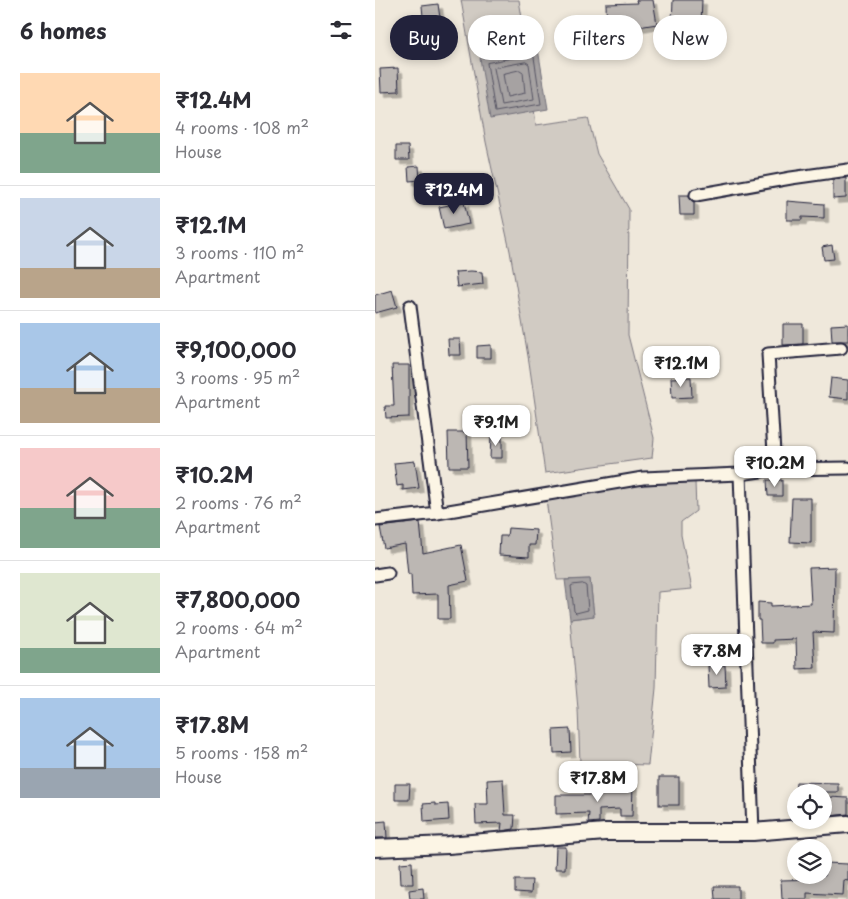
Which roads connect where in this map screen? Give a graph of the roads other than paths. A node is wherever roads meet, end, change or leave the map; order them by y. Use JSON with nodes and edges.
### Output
{"nodes":[{"id":1,"x":848,"y":170,"type":"edge"},
{"id":2,"x":697,"y":196,"type":"dead end"},
{"id":3,"x":410,"y":306,"type":"dead end"},
{"id":4,"x":841,"y":348,"type":"dead end"},
{"id":5,"x":848,"y":468,"type":"edge"},
{"id":6,"x":775,"y":470,"type":"junction"},
{"id":7,"x":740,"y":474,"type":"junction"},
{"id":8,"x":437,"y":513,"type":"junction"},
{"id":9,"x":375,"y":520,"type":"edge"},
{"id":10,"x":388,"y":573,"type":"dead end"},
{"id":11,"x":375,"y":575,"type":"edge"},
{"id":12,"x":848,"y":824,"type":"edge"},
{"id":13,"x":753,"y":832,"type":"junction"},
{"id":14,"x":375,"y":848,"type":"edge"}],
"edges":[{"from":1,"to":2,"type":"street"},
{"from":3,"to":8,"type":"street"},
{"from":4,"to":6,"type":"street"},
{"from":5,"to":6,"type":"street"},
{"from":6,"to":7,"type":"street"},
{"from":7,"to":8,"type":"street"},
{"from":7,"to":13,"type":"street"},
{"from":8,"to":9,"type":"street"},
{"from":10,"to":11,"type":"street"},
{"from":12,"to":13,"type":"street"},
{"from":13,"to":14,"type":"street"}]}
